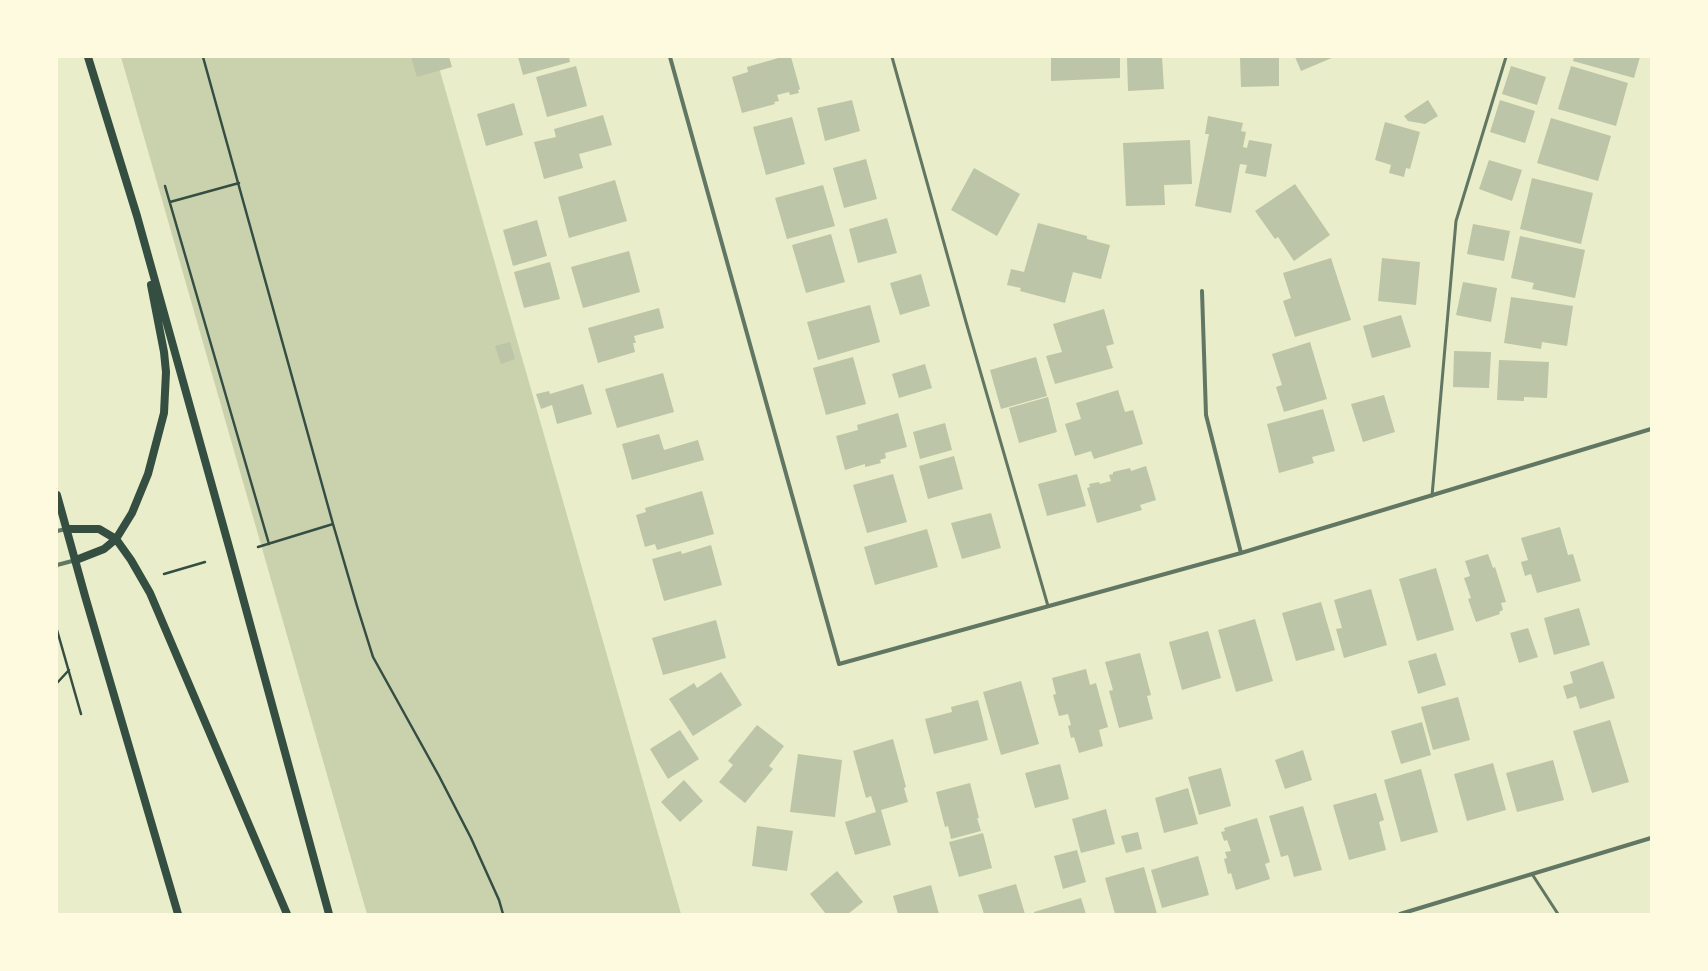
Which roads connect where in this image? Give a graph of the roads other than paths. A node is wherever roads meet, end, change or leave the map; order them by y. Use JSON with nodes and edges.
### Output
{"nodes":[{"id":1,"x":84,"y":57,"type":"edge"},
{"id":2,"x":88,"y":57,"type":"edge"},
{"id":3,"x":670,"y":57,"type":"edge"},
{"id":4,"x":892,"y":57,"type":"edge"},
{"id":5,"x":1506,"y":57,"type":"edge"},
{"id":6,"x":93,"y":76,"type":"junction"},
{"id":7,"x":137,"y":216,"type":"junction"},
{"id":8,"x":1202,"y":291,"type":"dead end"},
{"id":9,"x":1651,"y":429,"type":"edge"},
{"id":10,"x":57,"y":495,"type":"edge"},
{"id":11,"x":1432,"y":496,"type":"junction"},
{"id":12,"x":67,"y":529,"type":"junction"},
{"id":13,"x":57,"y":531,"type":"edge"},
{"id":14,"x":116,"y":540,"type":"junction"},
{"id":15,"x":1241,"y":553,"type":"junction"},
{"id":16,"x":76,"y":560,"type":"junction"},
{"id":17,"x":57,"y":565,"type":"edge"},
{"id":18,"x":1048,"y":606,"type":"junction"},
{"id":19,"x":1651,"y":838,"type":"edge"},
{"id":20,"x":1532,"y":874,"type":"junction"},
{"id":21,"x":178,"y":914,"type":"edge"},
{"id":22,"x":287,"y":914,"type":"edge"},
{"id":23,"x":329,"y":914,"type":"edge"},
{"id":24,"x":1400,"y":914,"type":"edge"},
{"id":25,"x":1558,"y":914,"type":"edge"}],
"edges":[{"from":1,"to":6,"type":"main road"},
{"from":2,"to":6,"type":"main road"},
{"from":3,"to":18,"type":"street"},
{"from":4,"to":18,"type":"lane"},
{"from":5,"to":11,"type":"lane"},
{"from":6,"to":7,"type":"main road"},
{"from":7,"to":14,"type":"main road"},
{"from":7,"to":23,"type":"main road"},
{"from":8,"to":15,"type":"street"},
{"from":9,"to":11,"type":"street"},
{"from":10,"to":12,"type":"main road"},
{"from":11,"to":15,"type":"street"},
{"from":12,"to":13,"type":"street"},
{"from":12,"to":14,"type":"main road"},
{"from":12,"to":16,"type":"main road"},
{"from":14,"to":16,"type":"main road"},
{"from":14,"to":22,"type":"main road"},
{"from":15,"to":18,"type":"street"},
{"from":16,"to":17,"type":"street"},
{"from":16,"to":21,"type":"main road"},
{"from":19,"to":20,"type":"street"},
{"from":20,"to":24,"type":"street"},
{"from":20,"to":25,"type":"lane"}]}
